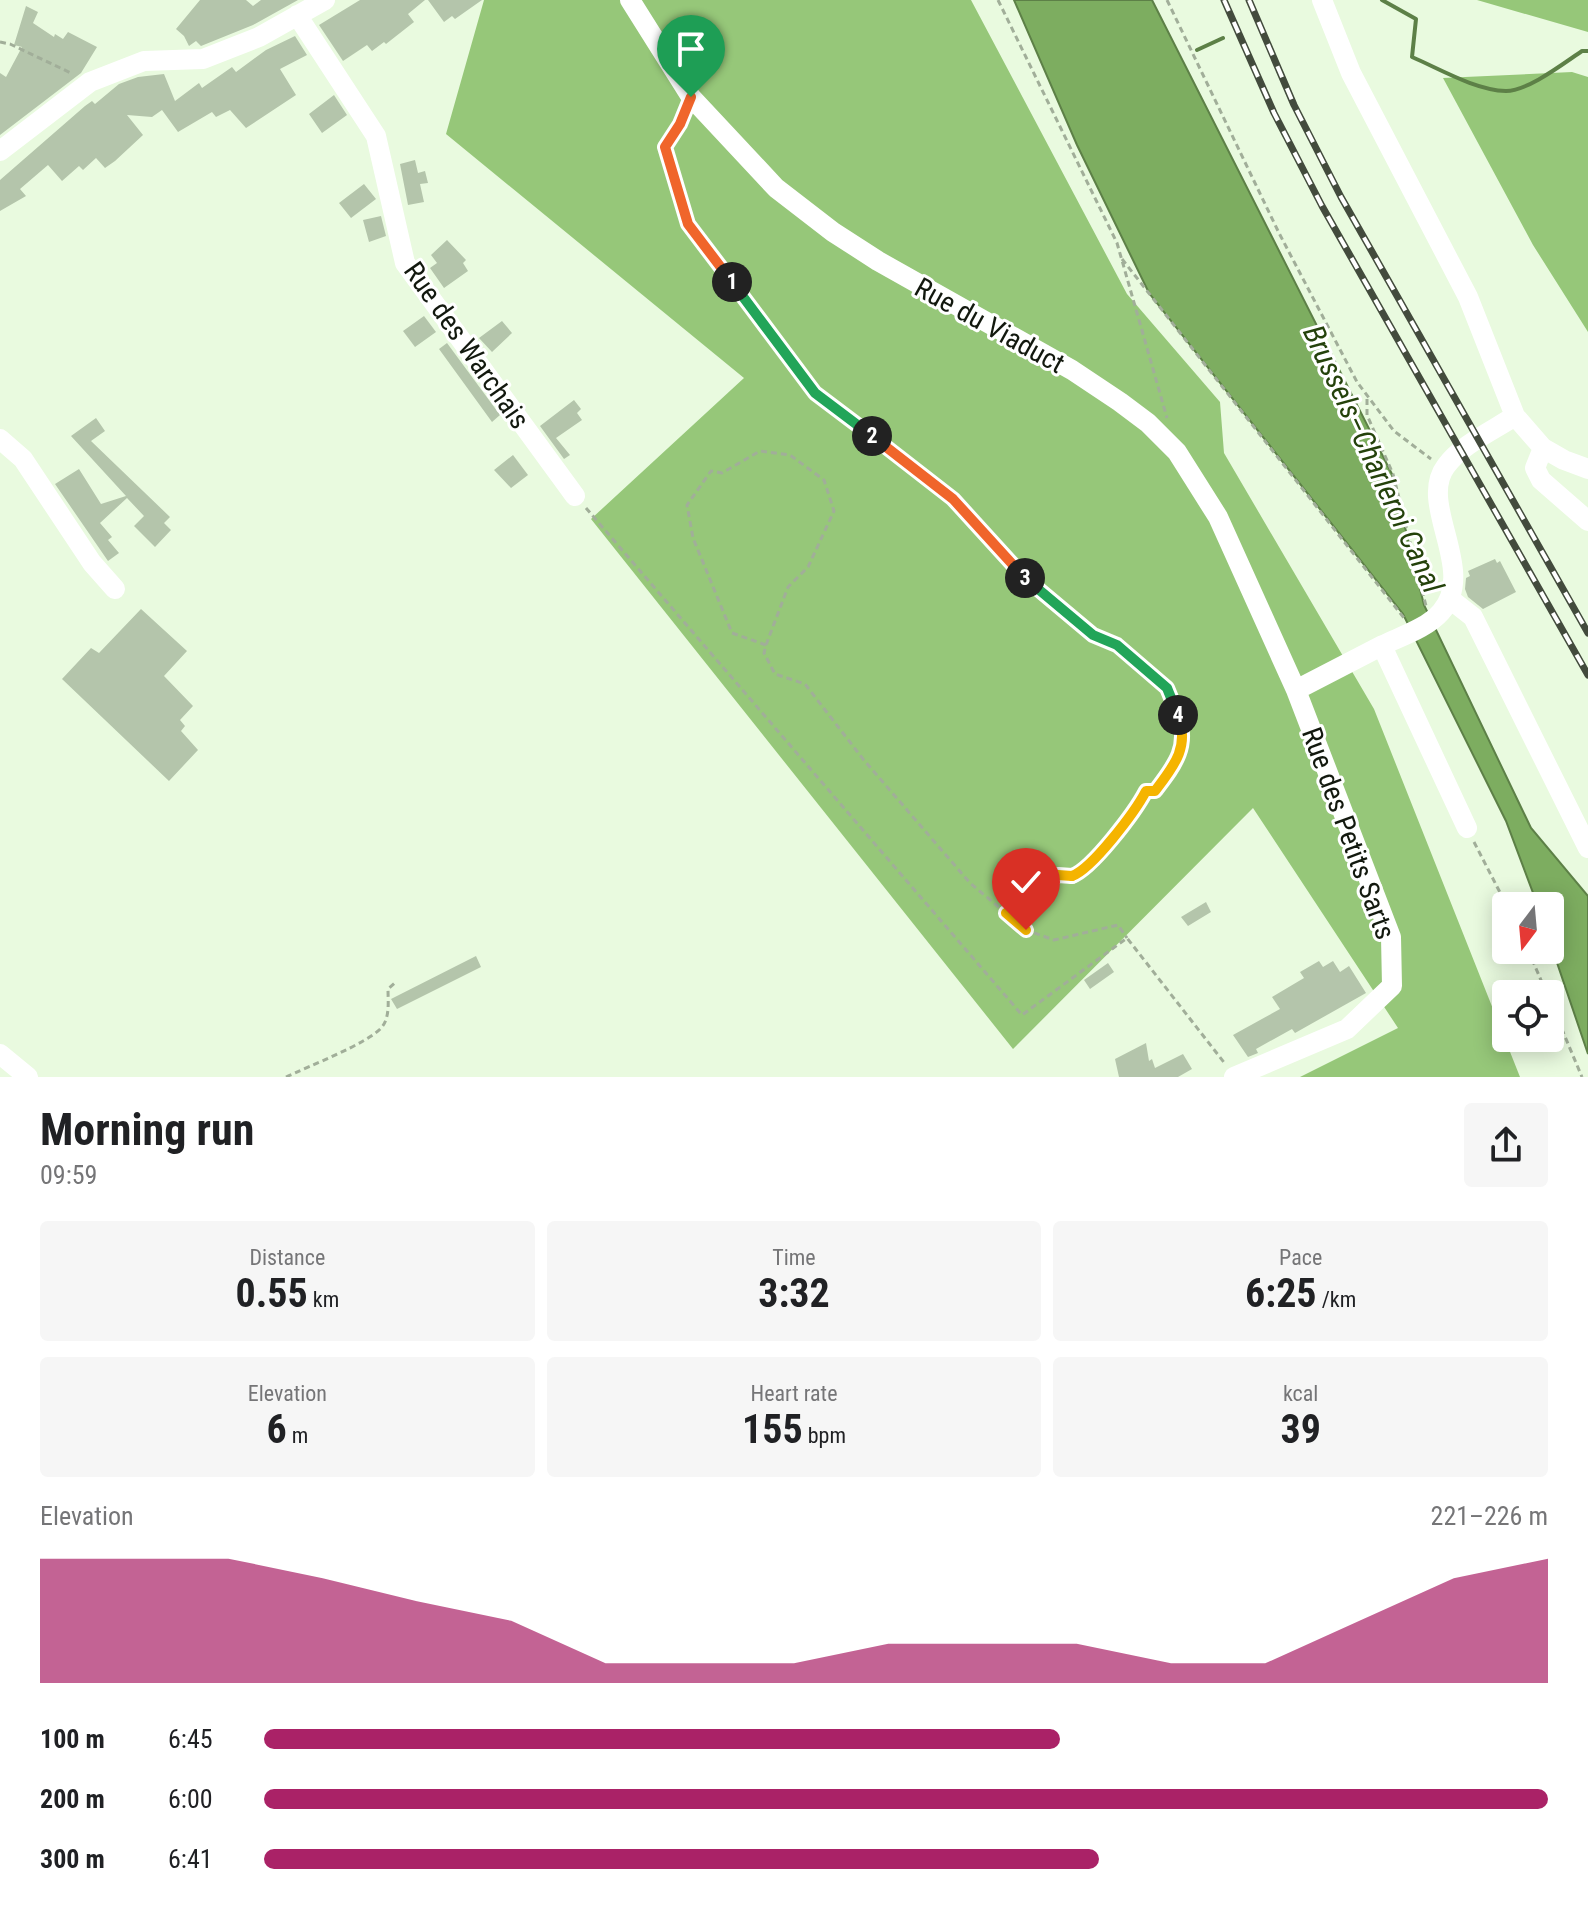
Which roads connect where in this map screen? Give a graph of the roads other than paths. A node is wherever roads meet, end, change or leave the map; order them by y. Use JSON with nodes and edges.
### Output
{"nodes":[{"id":1,"x":630,"y":0,"type":"edge"},
{"id":2,"x":1322,"y":0,"type":"edge"},
{"id":3,"x":312,"y":5,"type":"edge"},
{"id":4,"x":0,"y":151,"type":"edge"},
{"id":5,"x":1515,"y":416,"type":"junction"},
{"id":6,"x":0,"y":439,"type":"edge"},
{"id":7,"x":1543,"y":448,"type":"junction"},
{"id":8,"x":1588,"y":469,"type":"edge"},
{"id":9,"x":575,"y":496,"type":"road end"},
{"id":10,"x":1588,"y":521,"type":"edge"},
{"id":11,"x":115,"y":589,"type":"dead end"},
{"id":12,"x":1450,"y":599,"type":"junction"},
{"id":13,"x":1382,"y":646,"type":"junction"},
{"id":14,"x":1296,"y":690,"type":"junction"},
{"id":15,"x":1467,"y":828,"type":"road end"},
{"id":16,"x":1588,"y":848,"type":"edge"},
{"id":17,"x":0,"y":1054,"type":"edge"},
{"id":18,"x":28,"y":1077,"type":"edge"},
{"id":19,"x":1235,"y":1077,"type":"edge"}],
"edges":[{"from":1,"to":14,"type":"street","name":"Rue du Viaduct"},
{"from":2,"to":5,"type":"street"},
{"from":3,"to":4,"type":"street"},
{"from":3,"to":9,"type":"street","name":"Rue des Warchais"},
{"from":5,"to":7,"type":"street"},
{"from":5,"to":12,"type":"street"},
{"from":6,"to":11,"type":"street"},
{"from":7,"to":8,"type":"street"},
{"from":7,"to":10,"type":"street"},
{"from":12,"to":13,"type":"street"},
{"from":12,"to":16,"type":"street"},
{"from":13,"to":14,"type":"street"},
{"from":13,"to":15,"type":"street"},
{"from":14,"to":19,"type":"street","name":"Rue des Petits Sarts"},
{"from":17,"to":18,"type":"street"}]}
